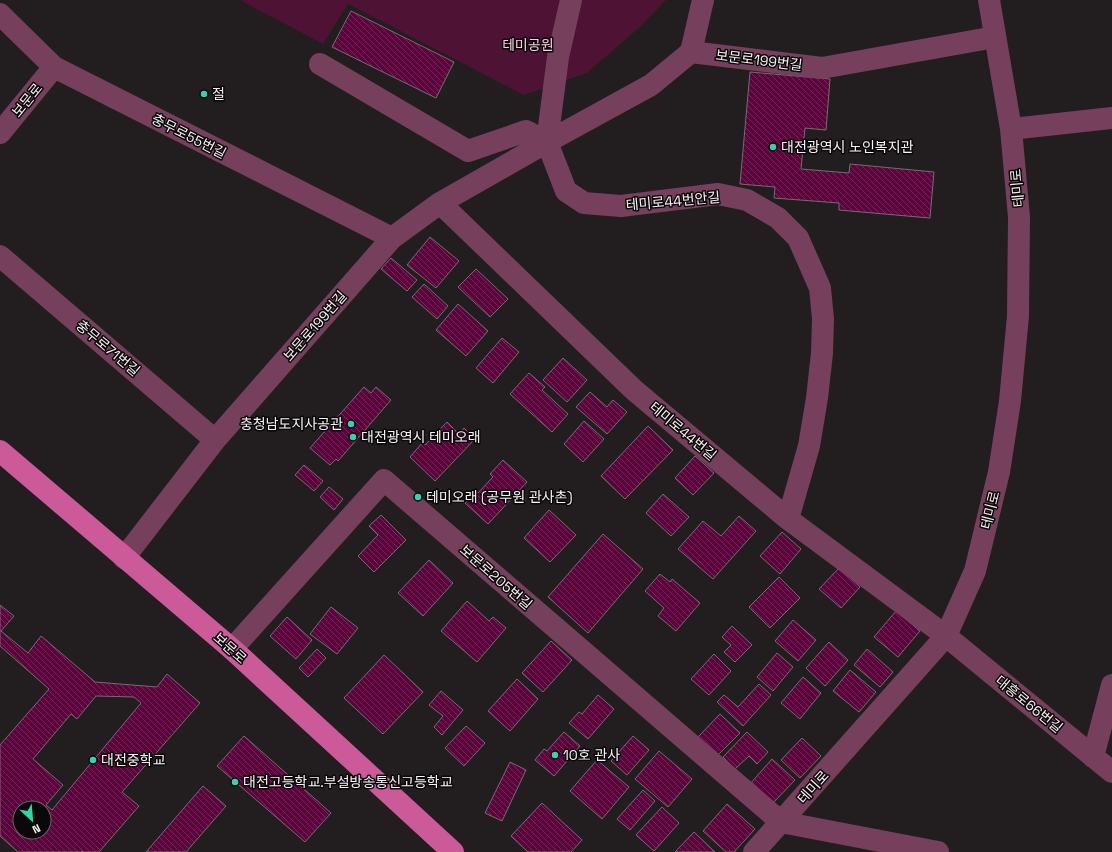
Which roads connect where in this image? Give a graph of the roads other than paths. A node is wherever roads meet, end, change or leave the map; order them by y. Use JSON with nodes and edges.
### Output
{"nodes":[{"id":1,"x":571,"y":0,"type":"edge"},
{"id":2,"x":703,"y":0,"type":"edge"},
{"id":3,"x":989,"y":0,"type":"edge"},
{"id":4,"x":0,"y":14,"type":"edge"},
{"id":5,"x":995,"y":37,"type":"junction"},
{"id":6,"x":691,"y":52,"type":"junction"},
{"id":7,"x":320,"y":64,"type":"dead end"},
{"id":8,"x":54,"y":67,"type":"junction"},
{"id":9,"x":1112,"y":118,"type":"edge"},
{"id":10,"x":1011,"y":129,"type":"junction"},
{"id":11,"x":0,"y":132,"type":"edge"},
{"id":12,"x":547,"y":142,"type":"junction"},
{"id":13,"x":440,"y":203,"type":"junction"},
{"id":14,"x":392,"y":238,"type":"junction"},
{"id":15,"x":0,"y":256,"type":"edge"},
{"id":16,"x":215,"y":440,"type":"junction"},
{"id":17,"x":0,"y":451,"type":"edge"},
{"id":18,"x":788,"y":519,"type":"junction"},
{"id":19,"x":124,"y":558,"type":"junction"},
{"id":20,"x":946,"y":636,"type":"junction"},
{"id":21,"x":232,"y":649,"type":"junction"},
{"id":22,"x":1112,"y":685,"type":"edge"},
{"id":23,"x":1093,"y":757,"type":"junction"},
{"id":24,"x":1112,"y":772,"type":"edge"},
{"id":25,"x":781,"y":822,"type":"junction"},
{"id":26,"x":453,"y":852,"type":"edge"},
{"id":27,"x":754,"y":852,"type":"edge"},
{"id":28,"x":938,"y":852,"type":"edge"}],
"edges":[{"from":1,"to":12,"type":"street"},
{"from":2,"to":6,"type":"street"},
{"from":3,"to":5,"type":"street","name":"테미로"},
{"from":4,"to":8,"type":"street","name":"충무로55번길"},
{"from":5,"to":6,"type":"street","name":"보문로199번길"},
{"from":5,"to":10,"type":"street","name":"테미로"},
{"from":6,"to":12,"type":"street","name":"보문로199번길"},
{"from":7,"to":12,"type":"street"},
{"from":8,"to":11,"type":"street","name":"보문로"},
{"from":8,"to":14,"type":"street","name":"충무로55번길"},
{"from":9,"to":10,"type":"street"},
{"from":10,"to":20,"type":"street","name":"테미로"},
{"from":12,"to":13,"type":"street","name":"보문로199번길"},
{"from":12,"to":18,"type":"street","name":"테미로44번안길"},
{"from":13,"to":14,"type":"street","name":"보문로199번길"},
{"from":13,"to":18,"type":"street","name":"테미로44번길"},
{"from":14,"to":16,"type":"street","name":"보문로199번길"},
{"from":15,"to":16,"type":"street","name":"충무로71번길"},
{"from":16,"to":19,"type":"street","name":"보문로199번길"},
{"from":17,"to":19,"type":"main road","name":"보문로"},
{"from":18,"to":20,"type":"street","name":"테미로44번길"},
{"from":19,"to":21,"type":"main road","name":"보문로"},
{"from":20,"to":23,"type":"street","name":"대흥로66번길"},
{"from":20,"to":25,"type":"street","name":"테미로"},
{"from":21,"to":25,"type":"street","name":"보문로205번길"},
{"from":21,"to":26,"type":"main road","name":"보문로"},
{"from":22,"to":23,"type":"street"},
{"from":23,"to":24,"type":"street","name":"대흥로66번길"},
{"from":25,"to":27,"type":"street","name":"테미로"},
{"from":25,"to":28,"type":"street","name":"테미로"}]}
